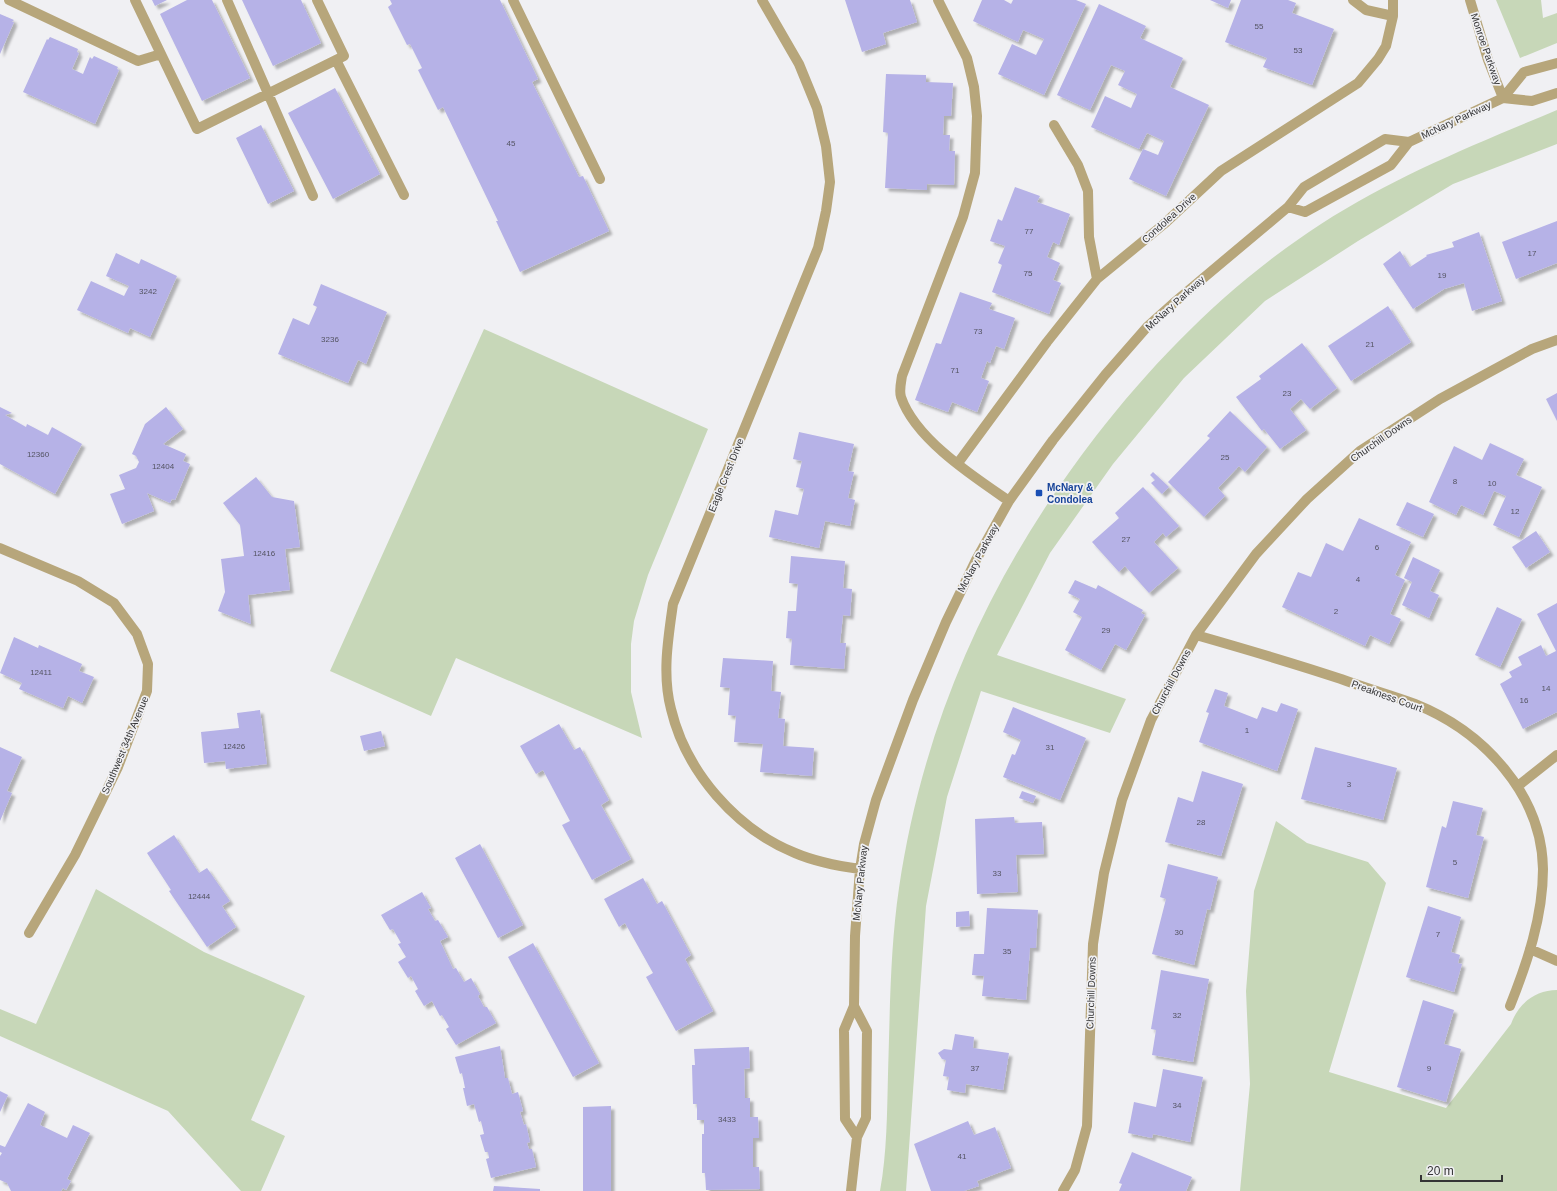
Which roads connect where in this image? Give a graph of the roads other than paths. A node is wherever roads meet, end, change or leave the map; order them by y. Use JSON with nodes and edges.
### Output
{"nodes":[{"id":1,"x":9,"y":0,"type":"edge"},
{"id":2,"x":135,"y":0,"type":"edge"},
{"id":3,"x":227,"y":0,"type":"edge"},
{"id":4,"x":317,"y":0,"type":"edge"},
{"id":5,"x":513,"y":0,"type":"edge"},
{"id":6,"x":762,"y":0,"type":"edge"},
{"id":7,"x":938,"y":0,"type":"edge"},
{"id":8,"x":1353,"y":0,"type":"edge"},
{"id":9,"x":1393,"y":0,"type":"edge"},
{"id":10,"x":1470,"y":0,"type":"edge"},
{"id":11,"x":1393,"y":16,"type":"junction"},
{"id":12,"x":161,"y":54,"type":"junction"},
{"id":13,"x":336,"y":60,"type":"junction"},
{"id":14,"x":1557,"y":63,"type":"edge"},
{"id":15,"x":1557,"y":93,"type":"edge"},
{"id":16,"x":269,"y":94,"type":"junction"},
{"id":17,"x":1503,"y":98,"type":"junction"},
{"id":18,"x":1054,"y":125,"type":"dead end"},
{"id":19,"x":1409,"y":142,"type":"junction"},
{"id":20,"x":600,"y":179,"type":"dead end"},
{"id":21,"x":404,"y":195,"type":"dead end"},
{"id":22,"x":313,"y":196,"type":"dead end"},
{"id":23,"x":1288,"y":207,"type":"junction"},
{"id":24,"x":1097,"y":279,"type":"junction"},
{"id":25,"x":1557,"y":340,"type":"edge"},
{"id":26,"x":958,"y":464,"type":"junction"},
{"id":27,"x":1009,"y":501,"type":"junction"},
{"id":28,"x":0,"y":548,"type":"edge"},
{"id":29,"x":1196,"y":635,"type":"junction"},
{"id":30,"x":1557,"y":755,"type":"edge"},
{"id":31,"x":1518,"y":786,"type":"junction"},
{"id":32,"x":860,"y":869,"type":"junction"},
{"id":33,"x":29,"y":933,"type":"dead end"},
{"id":34,"x":1530,"y":949,"type":"junction"},
{"id":35,"x":1557,"y":961,"type":"edge"},
{"id":36,"x":854,"y":1006,"type":"junction"},
{"id":37,"x":1510,"y":1006,"type":"dead end"},
{"id":38,"x":857,"y":1136,"type":"junction"},
{"id":39,"x":851,"y":1191,"type":"edge"},
{"id":40,"x":1063,"y":1191,"type":"edge"}],
"edges":[{"from":1,"to":12,"type":"street"},
{"from":2,"to":12,"type":"street"},
{"from":3,"to":16,"type":"street"},
{"from":4,"to":13,"type":"street"},
{"from":5,"to":20,"type":"street"},
{"from":6,"to":32,"type":"street","name":"Eagle Crest Drive"},
{"from":7,"to":26,"type":"street"},
{"from":8,"to":11,"type":"street"},
{"from":9,"to":11,"type":"street","name":"Condolea Drive"},
{"from":10,"to":17,"type":"street","name":"Monroe Parkway"},
{"from":11,"to":24,"type":"street","name":"Condolea Drive"},
{"from":12,"to":16,"type":"street"},
{"from":13,"to":16,"type":"street"},
{"from":13,"to":21,"type":"street"},
{"from":14,"to":17,"type":"street","name":"McNary Parkway"},
{"from":15,"to":17,"type":"street","name":"McNary Parkway"},
{"from":16,"to":22,"type":"street"},
{"from":17,"to":19,"type":"street","name":"McNary Parkway"},
{"from":18,"to":24,"type":"street"},
{"from":19,"to":23,"type":"street","name":"McNary Parkway"},
{"from":19,"to":23,"type":"street","name":"McNary Parkway"},
{"from":23,"to":27,"type":"street","name":"McNary Parkway"},
{"from":24,"to":26,"type":"street","name":"Condolea Drive"},
{"from":25,"to":29,"type":"street","name":"Churchill Downs"},
{"from":26,"to":27,"type":"street"},
{"from":27,"to":32,"type":"street","name":"McNary Parkway"},
{"from":28,"to":33,"type":"street","name":"Southwest 34th Avenue"},
{"from":29,"to":31,"type":"street","name":"Preakness Court"},
{"from":29,"to":40,"type":"street","name":"Churchill Downs"},
{"from":30,"to":31,"type":"street"},
{"from":31,"to":34,"type":"street","name":"Preakness Court"},
{"from":32,"to":36,"type":"street","name":"McNary Parkway"},
{"from":34,"to":35,"type":"street"},
{"from":34,"to":37,"type":"street","name":"Preakness Court"},
{"from":36,"to":38,"type":"street","name":"McNary Parkway"},
{"from":36,"to":38,"type":"street","name":"McNary Parkway"},
{"from":38,"to":39,"type":"street","name":"McNary Parkway"}]}
